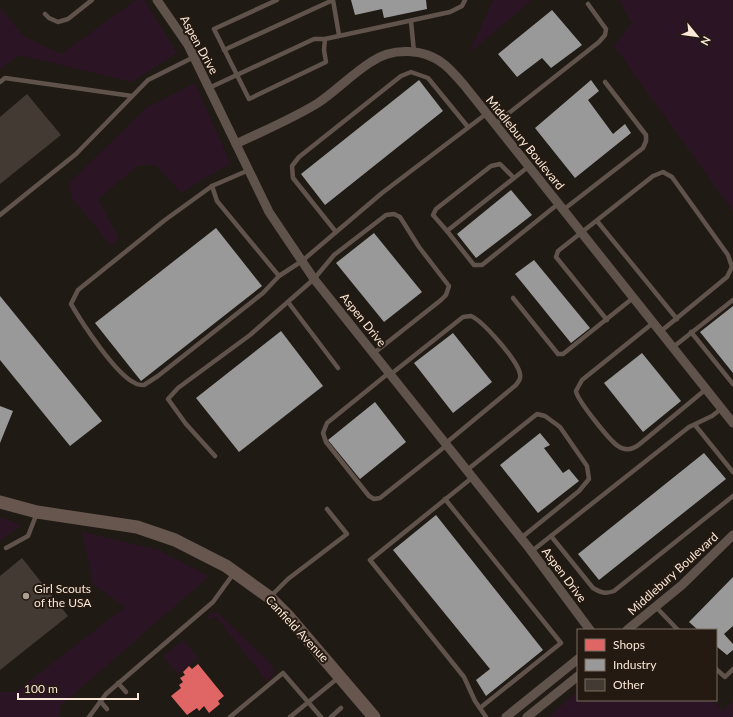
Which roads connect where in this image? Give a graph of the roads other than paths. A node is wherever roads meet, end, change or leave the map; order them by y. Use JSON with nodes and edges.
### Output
{"nodes":[{"id":1,"x":92,"y":0,"type":"edge"},
{"id":2,"x":157,"y":0,"type":"edge"},
{"id":3,"x":276,"y":0,"type":"edge"},
{"id":4,"x":465,"y":0,"type":"edge"},
{"id":5,"x":588,"y":4,"type":"dead end"},
{"id":6,"x":45,"y":14,"type":"dead end"},
{"id":7,"x":411,"y":21,"type":"junction"},
{"id":8,"x":339,"y":35,"type":"junction"},
{"id":9,"x":325,"y":39,"type":"junction"},
{"id":10,"x":224,"y":50,"type":"junction"},
{"id":11,"x":414,"y":52,"type":"junction"},
{"id":12,"x":194,"y":57,"type":"junction"},
{"id":13,"x":236,"y":75,"type":"junction"},
{"id":14,"x":0,"y":82,"type":"edge"},
{"id":15,"x":605,"y":82,"type":"dead end"},
{"id":16,"x":209,"y":88,"type":"junction"},
{"id":17,"x":132,"y":96,"type":"junction"},
{"id":18,"x":486,"y":114,"type":"junction"},
{"id":19,"x":494,"y":124,"type":"junction"},
{"id":20,"x":468,"y":127,"type":"junction"},
{"id":21,"x":236,"y":144,"type":"junction"},
{"id":22,"x":528,"y":167,"type":"junction"},
{"id":23,"x":249,"y":170,"type":"junction"},
{"id":24,"x":514,"y":178,"type":"junction"},
{"id":25,"x":212,"y":186,"type":"junction"},
{"id":26,"x":561,"y":207,"type":"junction"},
{"id":27,"x":0,"y":215,"type":"edge"},
{"id":28,"x":597,"y":221,"type":"junction"},
{"id":29,"x":447,"y":231,"type":"junction"},
{"id":30,"x":336,"y":232,"type":"junction"},
{"id":31,"x":581,"y":233,"type":"junction"},
{"id":32,"x":302,"y":261,"type":"junction"},
{"id":33,"x":279,"y":276,"type":"junction"},
{"id":34,"x":314,"y":279,"type":"junction"},
{"id":35,"x":513,"y":298,"type":"dead end"},
{"id":36,"x":633,"y":298,"type":"junction"},
{"id":37,"x":733,"y":300,"type":"edge"},
{"id":38,"x":288,"y":302,"type":"junction"},
{"id":39,"x":677,"y":319,"type":"junction"},
{"id":40,"x":607,"y":320,"type":"junction"},
{"id":41,"x":653,"y":323,"type":"junction"},
{"id":42,"x":660,"y":332,"type":"junction"},
{"id":43,"x":691,"y":332,"type":"junction"},
{"id":44,"x":672,"y":348,"type":"junction"},
{"id":45,"x":374,"y":353,"type":"junction"},
{"id":46,"x":338,"y":368,"type":"dead end"},
{"id":47,"x":390,"y":373,"type":"junction"},
{"id":48,"x":733,"y":384,"type":"edge"},
{"id":49,"x":705,"y":390,"type":"junction"},
{"id":50,"x":721,"y":408,"type":"junction"},
{"id":51,"x":733,"y":423,"type":"edge"},
{"id":52,"x":695,"y":425,"type":"junction"},
{"id":53,"x":447,"y":444,"type":"junction"},
{"id":54,"x":215,"y":456,"type":"dead end"},
{"id":55,"x":733,"y":472,"type":"edge"},
{"id":56,"x":470,"y":474,"type":"junction"},
{"id":57,"x":733,"y":496,"type":"edge"},
{"id":58,"x":446,"y":499,"type":"junction"},
{"id":59,"x":0,"y":502,"type":"edge"},
{"id":60,"x":327,"y":509,"type":"dead end"},
{"id":61,"x":37,"y":512,"type":"junction"},
{"id":62,"x":733,"y":534,"type":"edge"},
{"id":63,"x":551,"y":536,"type":"junction"},
{"id":64,"x":521,"y":538,"type":"junction"},
{"id":65,"x":6,"y":548,"type":"dead end"},
{"id":66,"x":532,"y":551,"type":"junction"},
{"id":67,"x":235,"y":571,"type":"junction"},
{"id":68,"x":270,"y":597,"type":"junction"},
{"id":69,"x":656,"y":608,"type":"junction"},
{"id":70,"x":589,"y":629,"type":"edge"},
{"id":71,"x":629,"y":629,"type":"edge"},
{"id":72,"x":677,"y":629,"type":"edge"},
{"id":73,"x":577,"y":660,"type":"edge"},
{"id":74,"x":733,"y":669,"type":"edge"},
{"id":75,"x":717,"y":670,"type":"edge"},
{"id":76,"x":340,"y":676,"type":"junction"},
{"id":77,"x":577,"y":677,"type":"edge"},
{"id":78,"x":118,"y":683,"type":"junction"},
{"id":79,"x":126,"y":692,"type":"dead end"},
{"id":80,"x":100,"y":701,"type":"junction"},
{"id":81,"x":308,"y":701,"type":"junction"},
{"id":82,"x":341,"y":708,"type":"dead end"},
{"id":83,"x":480,"y":708,"type":"junction"},
{"id":84,"x":108,"y":709,"type":"dead end"},
{"id":85,"x":531,"y":716,"type":"edge"},
{"id":86,"x":89,"y":717,"type":"edge"},
{"id":87,"x":230,"y":717,"type":"edge"},
{"id":88,"x":290,"y":717,"type":"edge"},
{"id":89,"x":321,"y":717,"type":"edge"},
{"id":90,"x":330,"y":717,"type":"edge"},
{"id":91,"x":374,"y":717,"type":"edge"},
{"id":92,"x":486,"y":717,"type":"edge"},
{"id":93,"x":506,"y":717,"type":"edge"}],
"edges":[{"from":1,"to":6,"type":"lane"},
{"from":2,"to":12,"type":"street","name":"Aspen Drive"},
{"from":3,"to":10,"type":"lane"},
{"from":4,"to":7,"type":"lane"},
{"from":5,"to":19,"type":"lane"},
{"from":7,"to":8,"type":"lane"},
{"from":7,"to":11,"type":"lane"},
{"from":8,"to":9,"type":"lane"},
{"from":8,"to":10,"type":"lane"},
{"from":9,"to":13,"type":"lane"},
{"from":9,"to":13,"type":"lane"},
{"from":10,"to":13,"type":"lane"},
{"from":11,"to":18,"type":"street","name":"Middlebury Boulevard"},
{"from":11,"to":21,"type":"street","name":"Middlebury Boulevard"},
{"from":12,"to":16,"type":"street","name":"Aspen Drive"},
{"from":12,"to":17,"type":"lane"},
{"from":13,"to":16,"type":"lane"},
{"from":14,"to":17,"type":"lane"},
{"from":15,"to":26,"type":"lane"},
{"from":16,"to":21,"type":"street","name":"Aspen Drive"},
{"from":17,"to":27,"type":"lane"},
{"from":18,"to":19,"type":"street","name":"Middlebury Boulevard"},
{"from":18,"to":20,"type":"lane"},
{"from":19,"to":22,"type":"street","name":"Middlebury Boulevard"},
{"from":20,"to":30,"type":"lane"},
{"from":20,"to":30,"type":"lane"},
{"from":21,"to":23,"type":"street","name":"Aspen Drive"},
{"from":22,"to":24,"type":"lane"},
{"from":22,"to":26,"type":"street","name":"Middlebury Boulevard"},
{"from":23,"to":25,"type":"lane"},
{"from":23,"to":32,"type":"street","name":"Aspen Drive"},
{"from":24,"to":29,"type":"lane"},
{"from":24,"to":29,"type":"lane"},
{"from":25,"to":33,"type":"lane"},
{"from":25,"to":33,"type":"lane"},
{"from":26,"to":29,"type":"lane"},
{"from":26,"to":31,"type":"street","name":"Middlebury Boulevard"},
{"from":28,"to":31,"type":"lane"},
{"from":28,"to":39,"type":"lane"},
{"from":28,"to":39,"type":"lane"},
{"from":30,"to":32,"type":"lane"},
{"from":31,"to":36,"type":"street","name":"Middlebury Boulevard"},
{"from":31,"to":40,"type":"lane"},
{"from":32,"to":33,"type":"lane"},
{"from":32,"to":34,"type":"street","name":"Aspen Drive"},
{"from":34,"to":38,"type":"lane"},
{"from":34,"to":45,"type":"street","name":"Aspen Drive"},
{"from":34,"to":45,"type":"lane"},
{"from":35,"to":40,"type":"lane"},
{"from":36,"to":40,"type":"lane"},
{"from":36,"to":41,"type":"street","name":"Middlebury Boulevard"},
{"from":37,"to":43,"type":"lane"},
{"from":38,"to":46,"type":"lane"},
{"from":38,"to":54,"type":"lane"},
{"from":39,"to":42,"type":"lane"},
{"from":41,"to":42,"type":"street","name":"Middlebury Boulevard"},
{"from":41,"to":49,"type":"lane"},
{"from":42,"to":44,"type":"street","name":"Middlebury Boulevard"},
{"from":43,"to":44,"type":"lane"},
{"from":43,"to":48,"type":"lane"},
{"from":44,"to":49,"type":"street","name":"Middlebury Boulevard"},
{"from":45,"to":47,"type":"street","name":"Aspen Drive"},
{"from":47,"to":53,"type":"street","name":"Aspen Drive"},
{"from":47,"to":53,"type":"lane"},
{"from":47,"to":53,"type":"lane"},
{"from":49,"to":50,"type":"street","name":"Middlebury Boulevard"},
{"from":50,"to":51,"type":"street","name":"Middlebury Boulevard"},
{"from":50,"to":52,"type":"lane"},
{"from":52,"to":55,"type":"lane"},
{"from":52,"to":63,"type":"lane"},
{"from":53,"to":56,"type":"street","name":"Aspen Drive"},
{"from":56,"to":58,"type":"lane"},
{"from":56,"to":64,"type":"street","name":"Aspen Drive"},
{"from":56,"to":64,"type":"lane"},
{"from":57,"to":63,"type":"lane"},
{"from":58,"to":83,"type":"lane"},
{"from":58,"to":83,"type":"lane"},
{"from":59,"to":61,"type":"street","name":"Canfield Avenue"},
{"from":60,"to":68,"type":"lane"},
{"from":61,"to":65,"type":"lane"},
{"from":61,"to":67,"type":"street","name":"Canfield Avenue"},
{"from":62,"to":69,"type":"street","name":"Middlebury Boulevard"},
{"from":63,"to":66,"type":"lane"},
{"from":64,"to":66,"type":"street","name":"Aspen Drive"},
{"from":66,"to":70,"type":"street","name":"Aspen Drive"},
{"from":67,"to":68,"type":"street","name":"Canfield Avenue"},
{"from":67,"to":78,"type":"lane"},
{"from":68,"to":76,"type":"street","name":"Canfield Avenue"},
{"from":69,"to":71,"type":"street","name":"Middlebury Boulevard"},
{"from":69,"to":72,"type":"lane"},
{"from":73,"to":93,"type":"street"},
{"from":74,"to":75,"type":"lane"},
{"from":76,"to":81,"type":"lane"},
{"from":76,"to":91,"type":"street","name":"Canfield Avenue"},
{"from":77,"to":85,"type":"street"},
{"from":78,"to":79,"type":"lane"},
{"from":78,"to":80,"type":"lane"},
{"from":80,"to":84,"type":"lane"},
{"from":80,"to":86,"type":"lane"},
{"from":81,"to":87,"type":"lane"},
{"from":81,"to":88,"type":"lane"},
{"from":81,"to":89,"type":"lane"},
{"from":82,"to":90,"type":"lane"},
{"from":83,"to":92,"type":"lane"}]}
